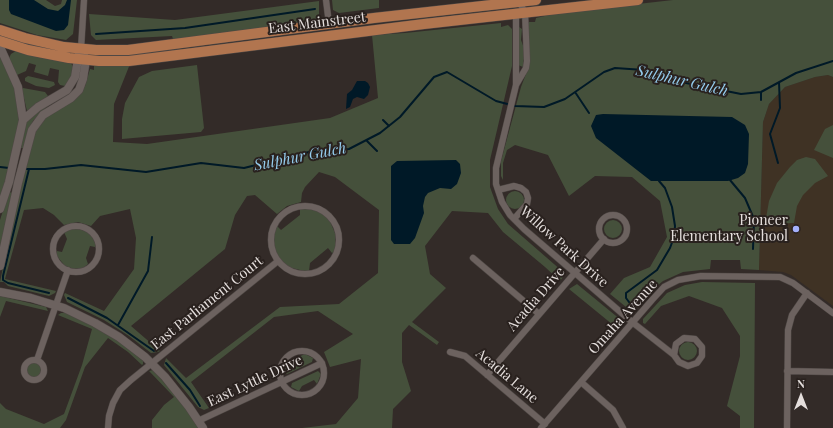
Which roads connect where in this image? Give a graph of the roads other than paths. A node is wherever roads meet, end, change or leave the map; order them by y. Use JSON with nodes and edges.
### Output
{"nodes":[{"id":1,"x":84,"y":0,"type":"edge"},
{"id":2,"x":326,"y":0,"type":"edge"},
{"id":3,"x":536,"y":0,"type":"edge"},
{"id":4,"x":638,"y":0,"type":"edge"},
{"id":5,"x":519,"y":1,"type":"edge"},
{"id":6,"x":520,"y":13,"type":"junction"},
{"id":7,"x":329,"y":24,"type":"junction"},
{"id":8,"x":0,"y":30,"type":"edge"},
{"id":9,"x":0,"y":42,"type":"edge"},
{"id":10,"x":0,"y":47,"type":"edge"},
{"id":11,"x":81,"y":49,"type":"junction"},
{"id":12,"x":82,"y":60,"type":"junction"},
{"id":13,"x":516,"y":85,"type":"junction"},
{"id":14,"x":23,"y":120,"type":"junction"},
{"id":15,"x":498,"y":190,"type":"junction"},
{"id":16,"x":0,"y":209,"type":"edge"},
{"id":17,"x":514,"y":219,"type":"junction"},
{"id":18,"x":604,"y":239,"type":"junction"},
{"id":19,"x":473,"y":258,"type":"dead end"},
{"id":20,"x":278,"y":261,"type":"junction"},
{"id":21,"x":0,"y":266,"type":"edge"},
{"id":22,"x":68,"y":270,"type":"junction"},
{"id":23,"x":575,"y":273,"type":"junction"},
{"id":24,"x":0,"y":292,"type":"edge"},
{"id":25,"x":807,"y":293,"type":"junction"},
{"id":26,"x":56,"y":306,"type":"junction"},
{"id":27,"x":833,"y":313,"type":"edge"},
{"id":28,"x":539,"y":314,"type":"junction"},
{"id":29,"x":632,"y":322,"type":"junction"},
{"id":30,"x":450,"y":352,"type":"dead end"},
{"id":31,"x":674,"y":355,"type":"junction"},
{"id":32,"x":37,"y":360,"type":"dead end"},
{"id":33,"x":152,"y":363,"type":"junction"},
{"id":34,"x":322,"y":363,"type":"junction"},
{"id":35,"x":787,"y":371,"type":"junction"},
{"id":36,"x":833,"y":372,"type":"edge"},
{"id":37,"x":488,"y":375,"type":"junction"},
{"id":38,"x":282,"y":382,"type":"junction"},
{"id":39,"x":581,"y":382,"type":"junction"},
{"id":40,"x":201,"y":424,"type":"edge"},
{"id":41,"x":543,"y":426,"type":"edge"},
{"id":42,"x":108,"y":428,"type":"edge"},
{"id":43,"x":624,"y":428,"type":"edge"},
{"id":44,"x":787,"y":428,"type":"edge"}],
"edges":[{"from":1,"to":11,"type":"street"},
{"from":2,"to":7,"type":"street"},
{"from":3,"to":5,"type":"main road","name":"East Mainstreet"},
{"from":4,"to":6,"type":"main road","name":"East Mainstreet"},
{"from":5,"to":6,"type":"street","name":"Willow Park Drive"},
{"from":5,"to":7,"type":"main road","name":"East Mainstreet"},
{"from":6,"to":12,"type":"main road","name":"East Mainstreet"},
{"from":6,"to":13,"type":"street","name":"Willow Park Drive"},
{"from":6,"to":13,"type":"street","name":"Willow Park Drive"},
{"from":7,"to":11,"type":"main road","name":"East Mainstreet"},
{"from":8,"to":11,"type":"main road","name":"East Mainstreet"},
{"from":9,"to":12,"type":"main road","name":"East Mainstreet"},
{"from":10,"to":14,"type":"street"},
{"from":11,"to":12,"type":"street"},
{"from":12,"to":14,"type":"street"},
{"from":12,"to":21,"type":"street"},
{"from":13,"to":15,"type":"street","name":"Willow Park Drive"},
{"from":14,"to":16,"type":"street"},
{"from":15,"to":17,"type":"street","name":"Willow Park Drive"},
{"from":15,"to":17,"type":"street"},
{"from":17,"to":23,"type":"street","name":"Willow Park Drive"},
{"from":18,"to":18,"type":"street"},
{"from":18,"to":23,"type":"street","name":"Acadia Drive"},
{"from":19,"to":28,"type":"street"},
{"from":20,"to":20,"type":"street","name":"East Parliament Court"},
{"from":20,"to":33,"type":"street","name":"East Parliament Court"},
{"from":22,"to":22,"type":"street"},
{"from":22,"to":26,"type":"street"},
{"from":23,"to":28,"type":"street","name":"Acadia Drive"},
{"from":23,"to":29,"type":"street","name":"Willow Park Drive"},
{"from":24,"to":26,"type":"street"},
{"from":25,"to":27,"type":"street","name":"Omaha Avenue"},
{"from":25,"to":29,"type":"street","name":"Omaha Avenue"},
{"from":25,"to":35,"type":"street"},
{"from":26,"to":32,"type":"street"},
{"from":26,"to":33,"type":"street"},
{"from":28,"to":37,"type":"street","name":"Acadia Drive"},
{"from":29,"to":31,"type":"street","name":"Willow Park Drive"},
{"from":29,"to":39,"type":"street","name":"Omaha Avenue"},
{"from":30,"to":37,"type":"street","name":"Acadia Lane"},
{"from":31,"to":31,"type":"street"},
{"from":33,"to":40,"type":"street"},
{"from":33,"to":42,"type":"street","name":"East Parliament Court"},
{"from":34,"to":38,"type":"street","name":"East Lyttle Drive"},
{"from":34,"to":38,"type":"street"},
{"from":34,"to":38,"type":"street"},
{"from":35,"to":36,"type":"street"},
{"from":35,"to":44,"type":"street"},
{"from":37,"to":41,"type":"street","name":"Acadia Lane"},
{"from":38,"to":40,"type":"street","name":"East Lyttle Drive"},
{"from":39,"to":41,"type":"street","name":"Omaha Avenue"},
{"from":39,"to":43,"type":"street"}]}
